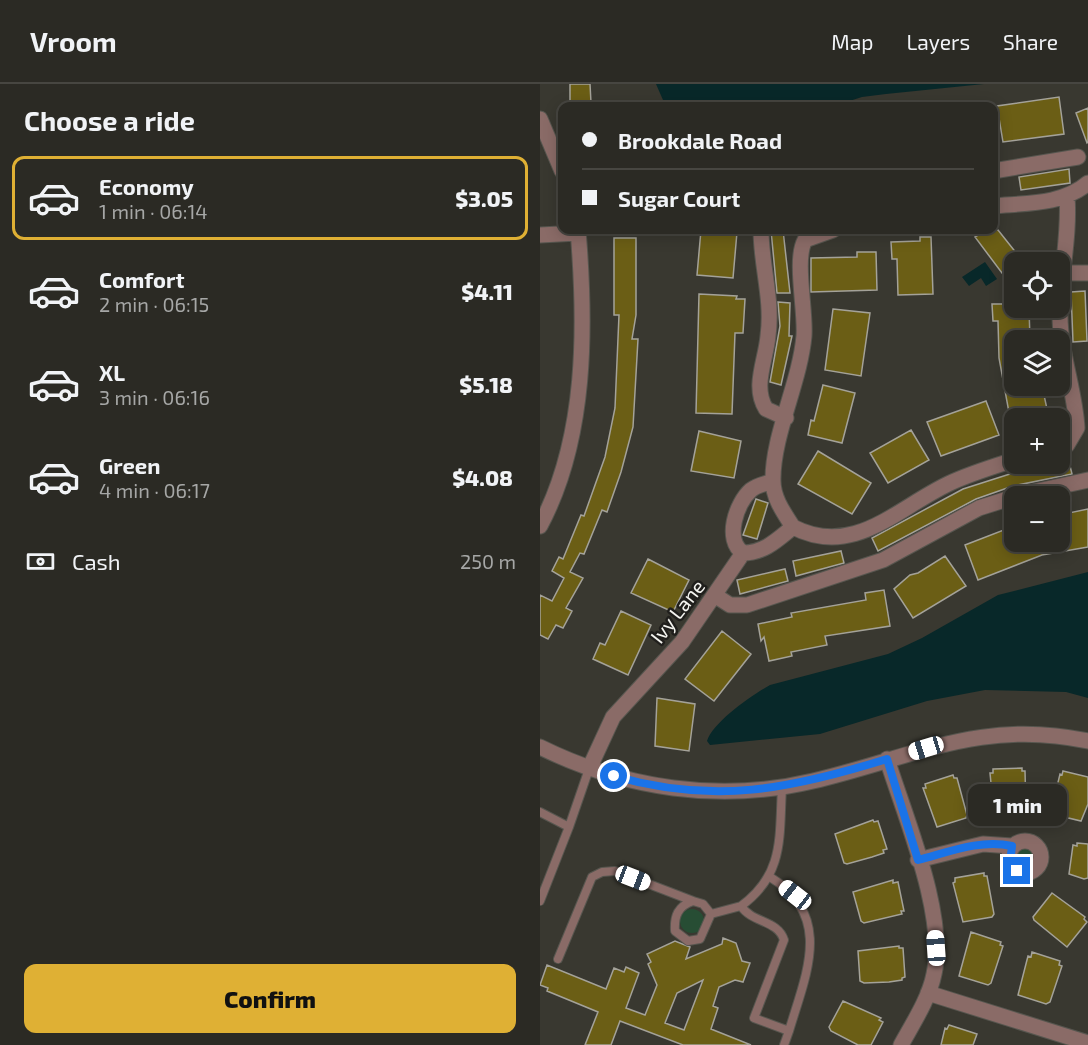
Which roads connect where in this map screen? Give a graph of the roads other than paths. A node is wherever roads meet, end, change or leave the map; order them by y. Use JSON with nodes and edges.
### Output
{"nodes":[{"id":1,"x":540,"y":119,"type":"edge"},
{"id":2,"x":1078,"y":157,"type":"dead end"},
{"id":3,"x":558,"y":162,"type":"edge"},
{"id":4,"x":998,"y":170,"type":"edge"},
{"id":5,"x":1088,"y":183,"type":"edge"},
{"id":6,"x":1067,"y":196,"type":"junction"},
{"id":7,"x":998,"y":206,"type":"edge"},
{"id":8,"x":558,"y":233,"type":"edge"},
{"id":9,"x":578,"y":234,"type":"edge"},
{"id":10,"x":761,"y":234,"type":"edge"},
{"id":11,"x":818,"y":234,"type":"edge"},
{"id":12,"x":540,"y":235,"type":"edge"},
{"id":13,"x":1066,"y":252,"type":"edge"},
{"id":14,"x":1070,"y":273,"type":"edge"},
{"id":15,"x":1088,"y":273,"type":"edge"},
{"id":16,"x":1060,"y":318,"type":"edge"},
{"id":17,"x":786,"y":418,"type":"junction"},
{"id":18,"x":1070,"y":441,"type":"edge"},
{"id":19,"x":1004,"y":464,"type":"edge"},
{"id":20,"x":1088,"y":480,"type":"edge"},
{"id":21,"x":773,"y":481,"type":"junction"},
{"id":22,"x":1062,"y":486,"type":"edge"},
{"id":23,"x":1004,"y":500,"type":"edge"},
{"id":24,"x":540,"y":526,"type":"edge"},
{"id":25,"x":793,"y":527,"type":"junction"},
{"id":26,"x":743,"y":553,"type":"junction"},
{"id":27,"x":716,"y":596,"type":"junction"},
{"id":28,"x":1088,"y":741,"type":"edge"},
{"id":29,"x":540,"y":747,"type":"edge"},
{"id":30,"x":887,"y":759,"type":"junction"},
{"id":31,"x":589,"y":769,"type":"junction"},
{"id":32,"x":782,"y":788,"type":"junction"},
{"id":33,"x":540,"y":812,"type":"edge"},
{"id":34,"x":569,"y":827,"type":"junction"},
{"id":35,"x":1012,"y":846,"type":"dead end"},
{"id":36,"x":918,"y":860,"type":"junction"},
{"id":37,"x":770,"y":877,"type":"junction"},
{"id":38,"x":693,"y":901,"type":"junction"},
{"id":39,"x":540,"y":902,"type":"edge"},
{"id":40,"x":741,"y":906,"type":"junction"},
{"id":41,"x":711,"y":914,"type":"junction"},
{"id":42,"x":558,"y":959,"type":"dead end"},
{"id":43,"x":928,"y":993,"type":"junction"},
{"id":44,"x":789,"y":1031,"type":"junction"},
{"id":45,"x":1088,"y":1043,"type":"edge"},
{"id":46,"x":783,"y":1045,"type":"edge"},
{"id":47,"x":901,"y":1045,"type":"edge"}],
"edges":[{"from":1,"to":3,"type":"street"},
{"from":2,"to":4,"type":"street"},
{"from":5,"to":6,"type":"street"},
{"from":6,"to":7,"type":"street"},
{"from":6,"to":13,"type":"street"},
{"from":8,"to":12,"type":"street"},
{"from":9,"to":24,"type":"street"},
{"from":10,"to":17,"type":"street"},
{"from":11,"to":17,"type":"street"},
{"from":14,"to":15,"type":"street"},
{"from":16,"to":18,"type":"street"},
{"from":17,"to":21,"type":"street"},
{"from":19,"to":25,"type":"street"},
{"from":20,"to":22,"type":"street"},
{"from":21,"to":25,"type":"street"},
{"from":21,"to":26,"type":"street"},
{"from":23,"to":27,"type":"street"},
{"from":25,"to":26,"type":"street"},
{"from":26,"to":27,"type":"street","name":"Ivy Lane"},
{"from":27,"to":31,"type":"street","name":"Ivy Lane"},
{"from":28,"to":30,"type":"street"},
{"from":29,"to":31,"type":"street"},
{"from":30,"to":32,"type":"street"},
{"from":30,"to":36,"type":"street"},
{"from":31,"to":32,"type":"street"},
{"from":31,"to":34,"type":"lane"},
{"from":32,"to":37,"type":"lane"},
{"from":33,"to":34,"type":"lane"},
{"from":34,"to":39,"type":"lane"},
{"from":35,"to":36,"type":"street"},
{"from":36,"to":43,"type":"street"},
{"from":37,"to":40,"type":"lane"},
{"from":37,"to":44,"type":"lane"},
{"from":38,"to":41,"type":"lane"},
{"from":38,"to":41,"type":"lane"},
{"from":38,"to":42,"type":"lane"},
{"from":40,"to":41,"type":"lane"},
{"from":40,"to":44,"type":"lane"},
{"from":43,"to":45,"type":"street"},
{"from":43,"to":47,"type":"street"},
{"from":44,"to":46,"type":"lane"}]}
